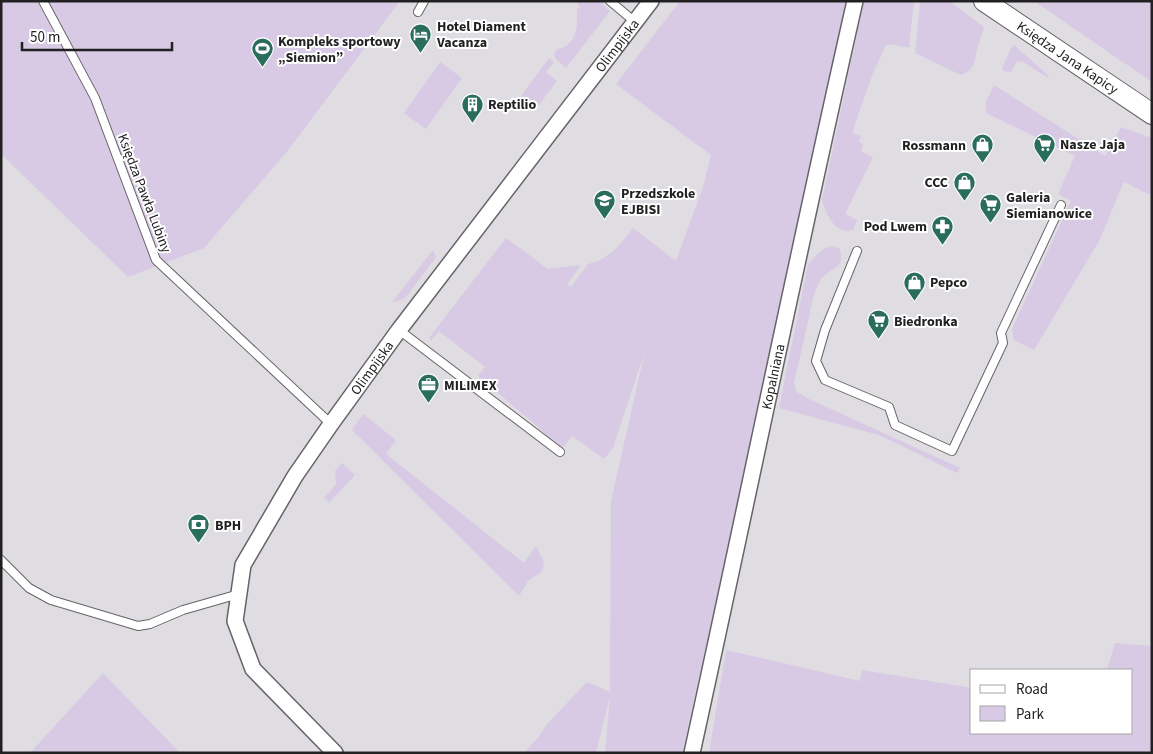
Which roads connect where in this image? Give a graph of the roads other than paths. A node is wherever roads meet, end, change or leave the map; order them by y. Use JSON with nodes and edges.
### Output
{"nodes":[{"id":1,"x":43,"y":1,"type":"edge"},
{"id":2,"x":424,"y":1,"type":"edge"},
{"id":3,"x":610,"y":1,"type":"edge"},
{"id":4,"x":651,"y":1,"type":"edge"},
{"id":5,"x":855,"y":1,"type":"edge"},
{"id":6,"x":984,"y":1,"type":"edge"},
{"id":7,"x":418,"y":12,"type":"dead end"},
{"id":8,"x":635,"y":22,"type":"junction"},
{"id":9,"x":1152,"y":114,"type":"edge"},
{"id":10,"x":1061,"y":205,"type":"dead end"},
{"id":11,"x":857,"y":251,"type":"dead end"},
{"id":12,"x":399,"y":330,"type":"junction"},
{"id":13,"x":331,"y":424,"type":"junction"},
{"id":14,"x":560,"y":452,"type":"dead end"},
{"id":15,"x":1,"y":560,"type":"edge"},
{"id":16,"x":239,"y":594,"type":"junction"},
{"id":17,"x":335,"y":753,"type":"edge"},
{"id":18,"x":692,"y":753,"type":"edge"}],
"edges":[{"from":1,"to":13,"type":"lane","name":"Księdza Pawła Lubiny"},
{"from":2,"to":7,"type":"lane"},
{"from":3,"to":8,"type":"lane"},
{"from":4,"to":8,"type":"street","name":"Olimpijska"},
{"from":5,"to":18,"type":"street","name":"Kopalniana"},
{"from":6,"to":9,"type":"street","name":"Księdza Jana Kapicy"},
{"from":8,"to":12,"type":"street","name":"Olimpijska"},
{"from":10,"to":11,"type":"lane"},
{"from":12,"to":13,"type":"street","name":"Olimpijska"},
{"from":12,"to":14,"type":"lane"},
{"from":13,"to":16,"type":"street","name":"Olimpijska"},
{"from":15,"to":16,"type":"lane"},
{"from":16,"to":17,"type":"street","name":"Olimpijska"}]}
